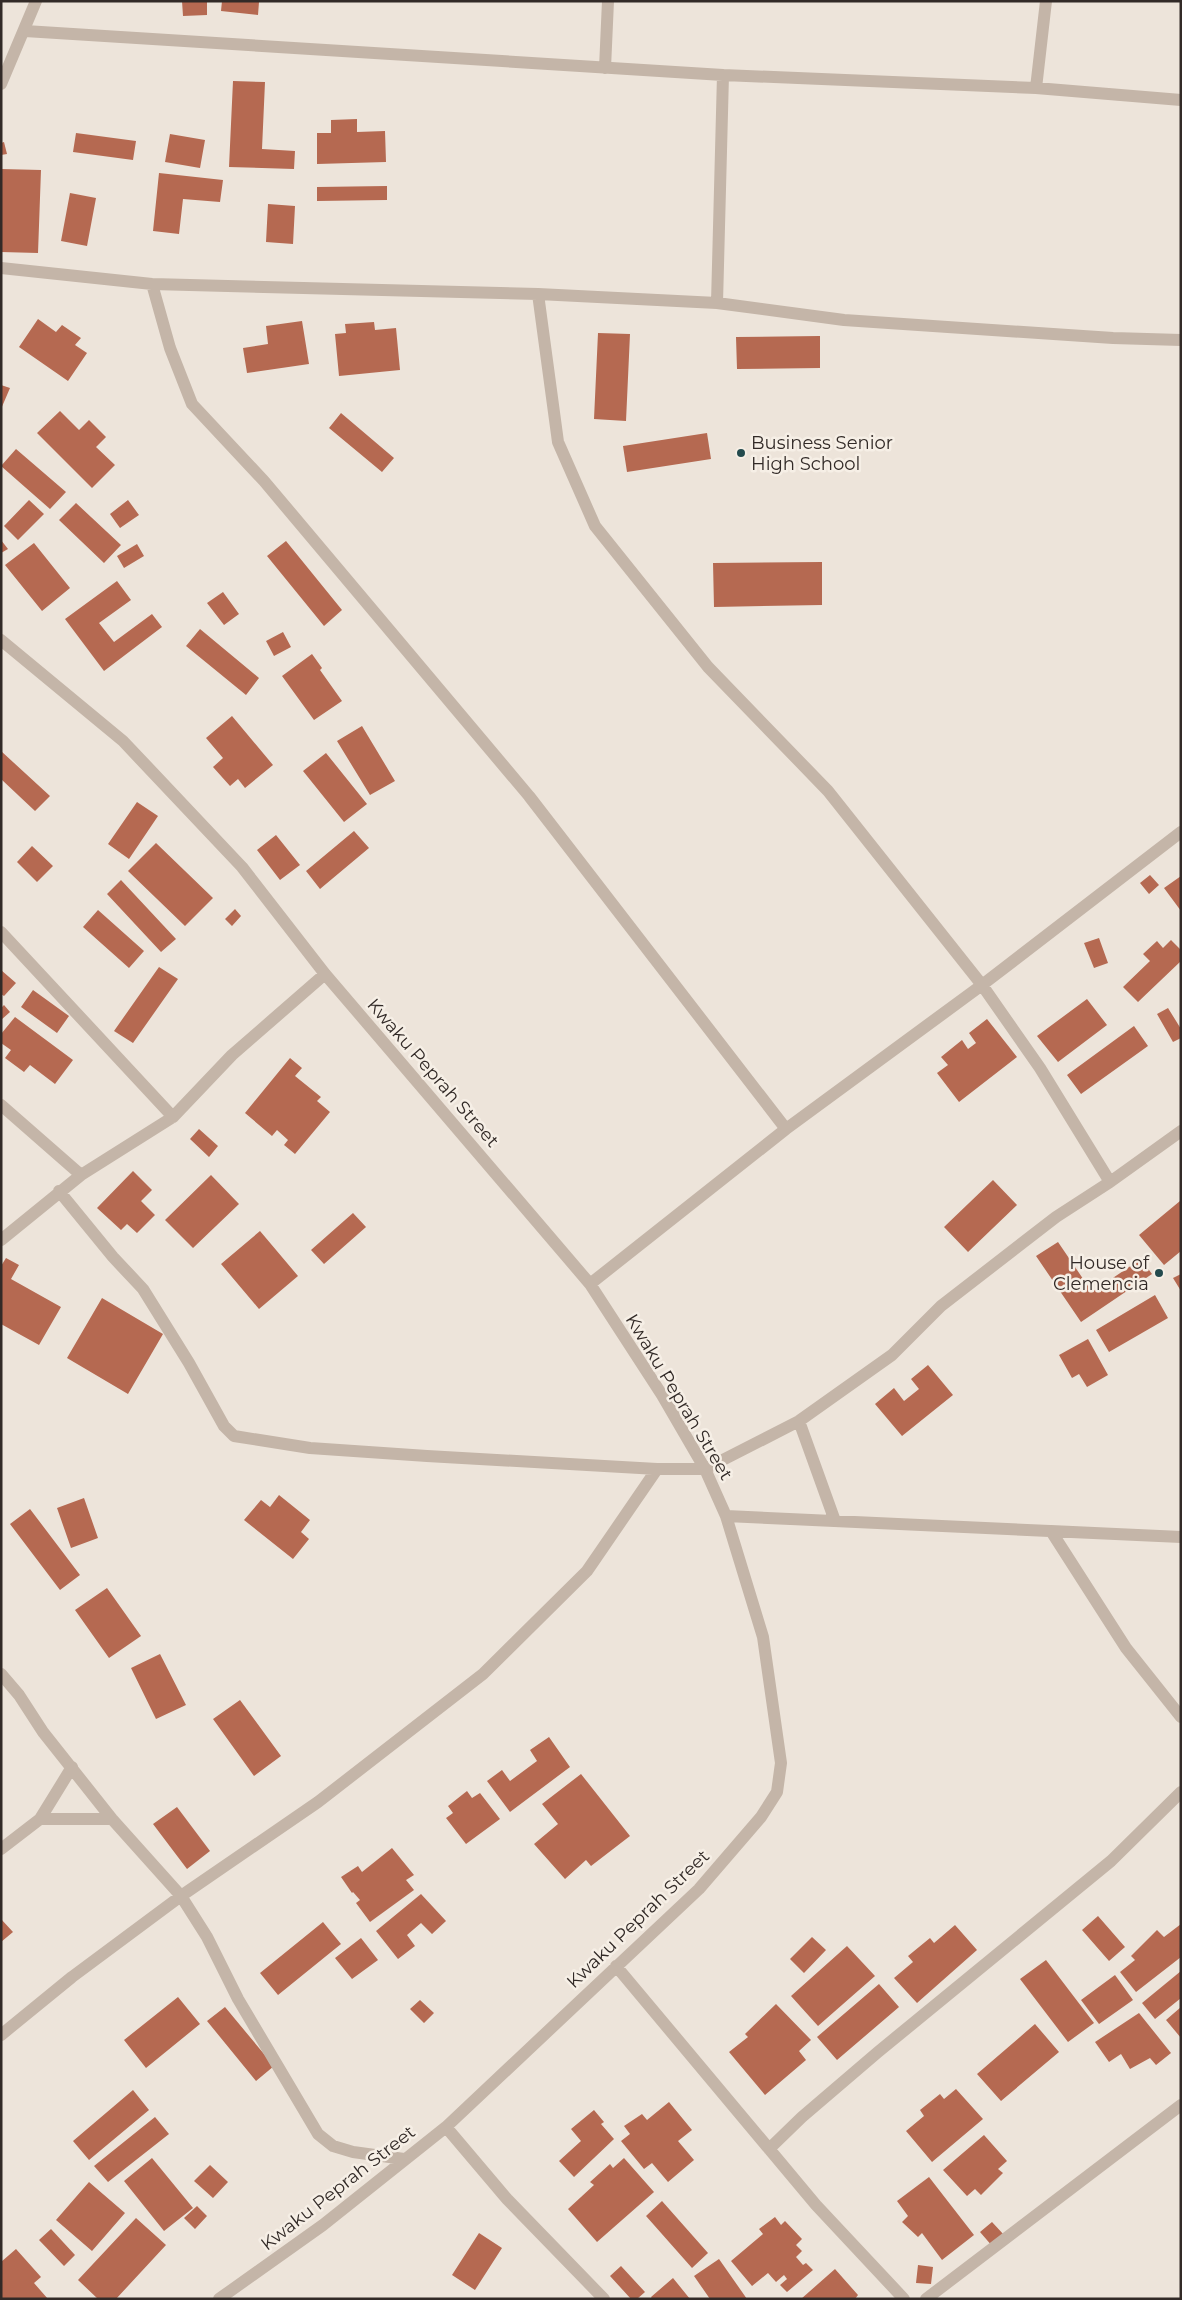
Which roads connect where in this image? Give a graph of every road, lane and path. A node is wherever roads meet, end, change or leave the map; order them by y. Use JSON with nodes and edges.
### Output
{"nodes":[{"id":1,"x":36,"y":1,"type":"edge"},
{"id":2,"x":608,"y":1,"type":"edge"},
{"id":3,"x":1046,"y":1,"type":"edge"},
{"id":4,"x":25,"y":31,"type":"junction"},
{"id":5,"x":605,"y":68,"type":"junction"},
{"id":6,"x":723,"y":75,"type":"junction"},
{"id":7,"x":1,"y":84,"type":"edge"},
{"id":8,"x":1036,"y":88,"type":"junction"},
{"id":9,"x":1181,"y":100,"type":"edge"},
{"id":10,"x":1,"y":268,"type":"edge"},
{"id":11,"x":152,"y":284,"type":"junction"},
{"id":12,"x":538,"y":294,"type":"junction"},
{"id":13,"x":717,"y":303,"type":"junction"},
{"id":14,"x":1181,"y":340,"type":"edge"},
{"id":15,"x":1,"y":640,"type":"edge"},
{"id":16,"x":1181,"y":832,"type":"edge"},
{"id":17,"x":1,"y":932,"type":"edge"},
{"id":18,"x":325,"y":974,"type":"junction"},
{"id":19,"x":982,"y":985,"type":"junction"},
{"id":20,"x":1,"y":1105,"type":"edge"},
{"id":21,"x":174,"y":1117,"type":"junction"},
{"id":22,"x":786,"y":1129,"type":"junction"},
{"id":23,"x":1181,"y":1131,"type":"edge"},
{"id":24,"x":81,"y":1175,"type":"junction"},
{"id":25,"x":1110,"y":1182,"type":"junction"},
{"id":26,"x":59,"y":1192,"type":"junction"},
{"id":27,"x":1,"y":1240,"type":"edge"},
{"id":28,"x":590,"y":1284,"type":"junction"},
{"id":29,"x":799,"y":1421,"type":"junction"},
{"id":30,"x":657,"y":1469,"type":"junction"},
{"id":31,"x":705,"y":1469,"type":"junction"},
{"id":32,"x":726,"y":1516,"type":"junction"},
{"id":33,"x":835,"y":1521,"type":"junction"},
{"id":34,"x":1051,"y":1531,"type":"junction"},
{"id":35,"x":1181,"y":1537,"type":"edge"},
{"id":36,"x":1,"y":1674,"type":"edge"},
{"id":37,"x":1181,"y":1717,"type":"edge"},
{"id":38,"x":72,"y":1767,"type":"junction"},
{"id":39,"x":1181,"y":1792,"type":"edge"},
{"id":40,"x":40,"y":1819,"type":"junction"},
{"id":41,"x":112,"y":1819,"type":"junction"},
{"id":42,"x":1,"y":1849,"type":"edge"},
{"id":43,"x":182,"y":1896,"type":"junction"},
{"id":44,"x":616,"y":1966,"type":"junction"},
{"id":45,"x":1,"y":2035,"type":"edge"},
{"id":46,"x":1181,"y":2105,"type":"edge"},
{"id":47,"x":446,"y":2127,"type":"junction"},
{"id":48,"x":769,"y":2149,"type":"junction"},
{"id":49,"x":404,"y":2159,"type":"junction"},
{"id":50,"x":219,"y":2299,"type":"edge"},
{"id":51,"x":604,"y":2299,"type":"edge"},
{"id":52,"x":904,"y":2299,"type":"edge"},
{"id":53,"x":926,"y":2299,"type":"edge"}],
"edges":[{"from":1,"to":4,"type":"street"},
{"from":2,"to":5,"type":"street"},
{"from":3,"to":8,"type":"street"},
{"from":4,"to":5,"type":"street"},
{"from":4,"to":7,"type":"street"},
{"from":5,"to":6,"type":"street"},
{"from":6,"to":8,"type":"street"},
{"from":6,"to":13,"type":"street"},
{"from":8,"to":9,"type":"street"},
{"from":10,"to":11,"type":"street"},
{"from":11,"to":12,"type":"street"},
{"from":11,"to":22,"type":"street"},
{"from":12,"to":13,"type":"street"},
{"from":12,"to":19,"type":"street"},
{"from":13,"to":14,"type":"street"},
{"from":15,"to":18,"type":"street","name":"Kwaku Peprah Street"},
{"from":16,"to":19,"type":"street"},
{"from":17,"to":21,"type":"street"},
{"from":18,"to":21,"type":"street"},
{"from":18,"to":28,"type":"street","name":"Kwaku Peprah Street"},
{"from":19,"to":22,"type":"street"},
{"from":19,"to":25,"type":"street"},
{"from":20,"to":24,"type":"street"},
{"from":21,"to":24,"type":"street"},
{"from":22,"to":28,"type":"street"},
{"from":23,"to":25,"type":"street"},
{"from":24,"to":26,"type":"street"},
{"from":25,"to":29,"type":"street"},
{"from":26,"to":27,"type":"street"},
{"from":26,"to":30,"type":"street"},
{"from":28,"to":31,"type":"street","name":"Kwaku Peprah Street"},
{"from":29,"to":31,"type":"street"},
{"from":29,"to":33,"type":"street"},
{"from":30,"to":31,"type":"street"},
{"from":30,"to":43,"type":"street"},
{"from":31,"to":32,"type":"street","name":"Kwaku Peprah Street"},
{"from":32,"to":33,"type":"street"},
{"from":32,"to":44,"type":"street","name":"Kwaku Peprah Street"},
{"from":33,"to":34,"type":"street"},
{"from":34,"to":35,"type":"street"},
{"from":34,"to":37,"type":"street"},
{"from":36,"to":38,"type":"street"},
{"from":38,"to":40,"type":"street"},
{"from":38,"to":41,"type":"street"},
{"from":39,"to":48,"type":"street"},
{"from":40,"to":41,"type":"street"},
{"from":40,"to":42,"type":"street"},
{"from":41,"to":43,"type":"street"},
{"from":43,"to":45,"type":"street"},
{"from":43,"to":49,"type":"street"},
{"from":44,"to":47,"type":"street","name":"Kwaku Peprah Street"},
{"from":44,"to":48,"type":"street"},
{"from":46,"to":53,"type":"street"},
{"from":47,"to":49,"type":"street","name":"Kwaku Peprah Street"},
{"from":47,"to":51,"type":"street"},
{"from":48,"to":52,"type":"street"},
{"from":49,"to":50,"type":"street","name":"Kwaku Peprah Street"}]}
